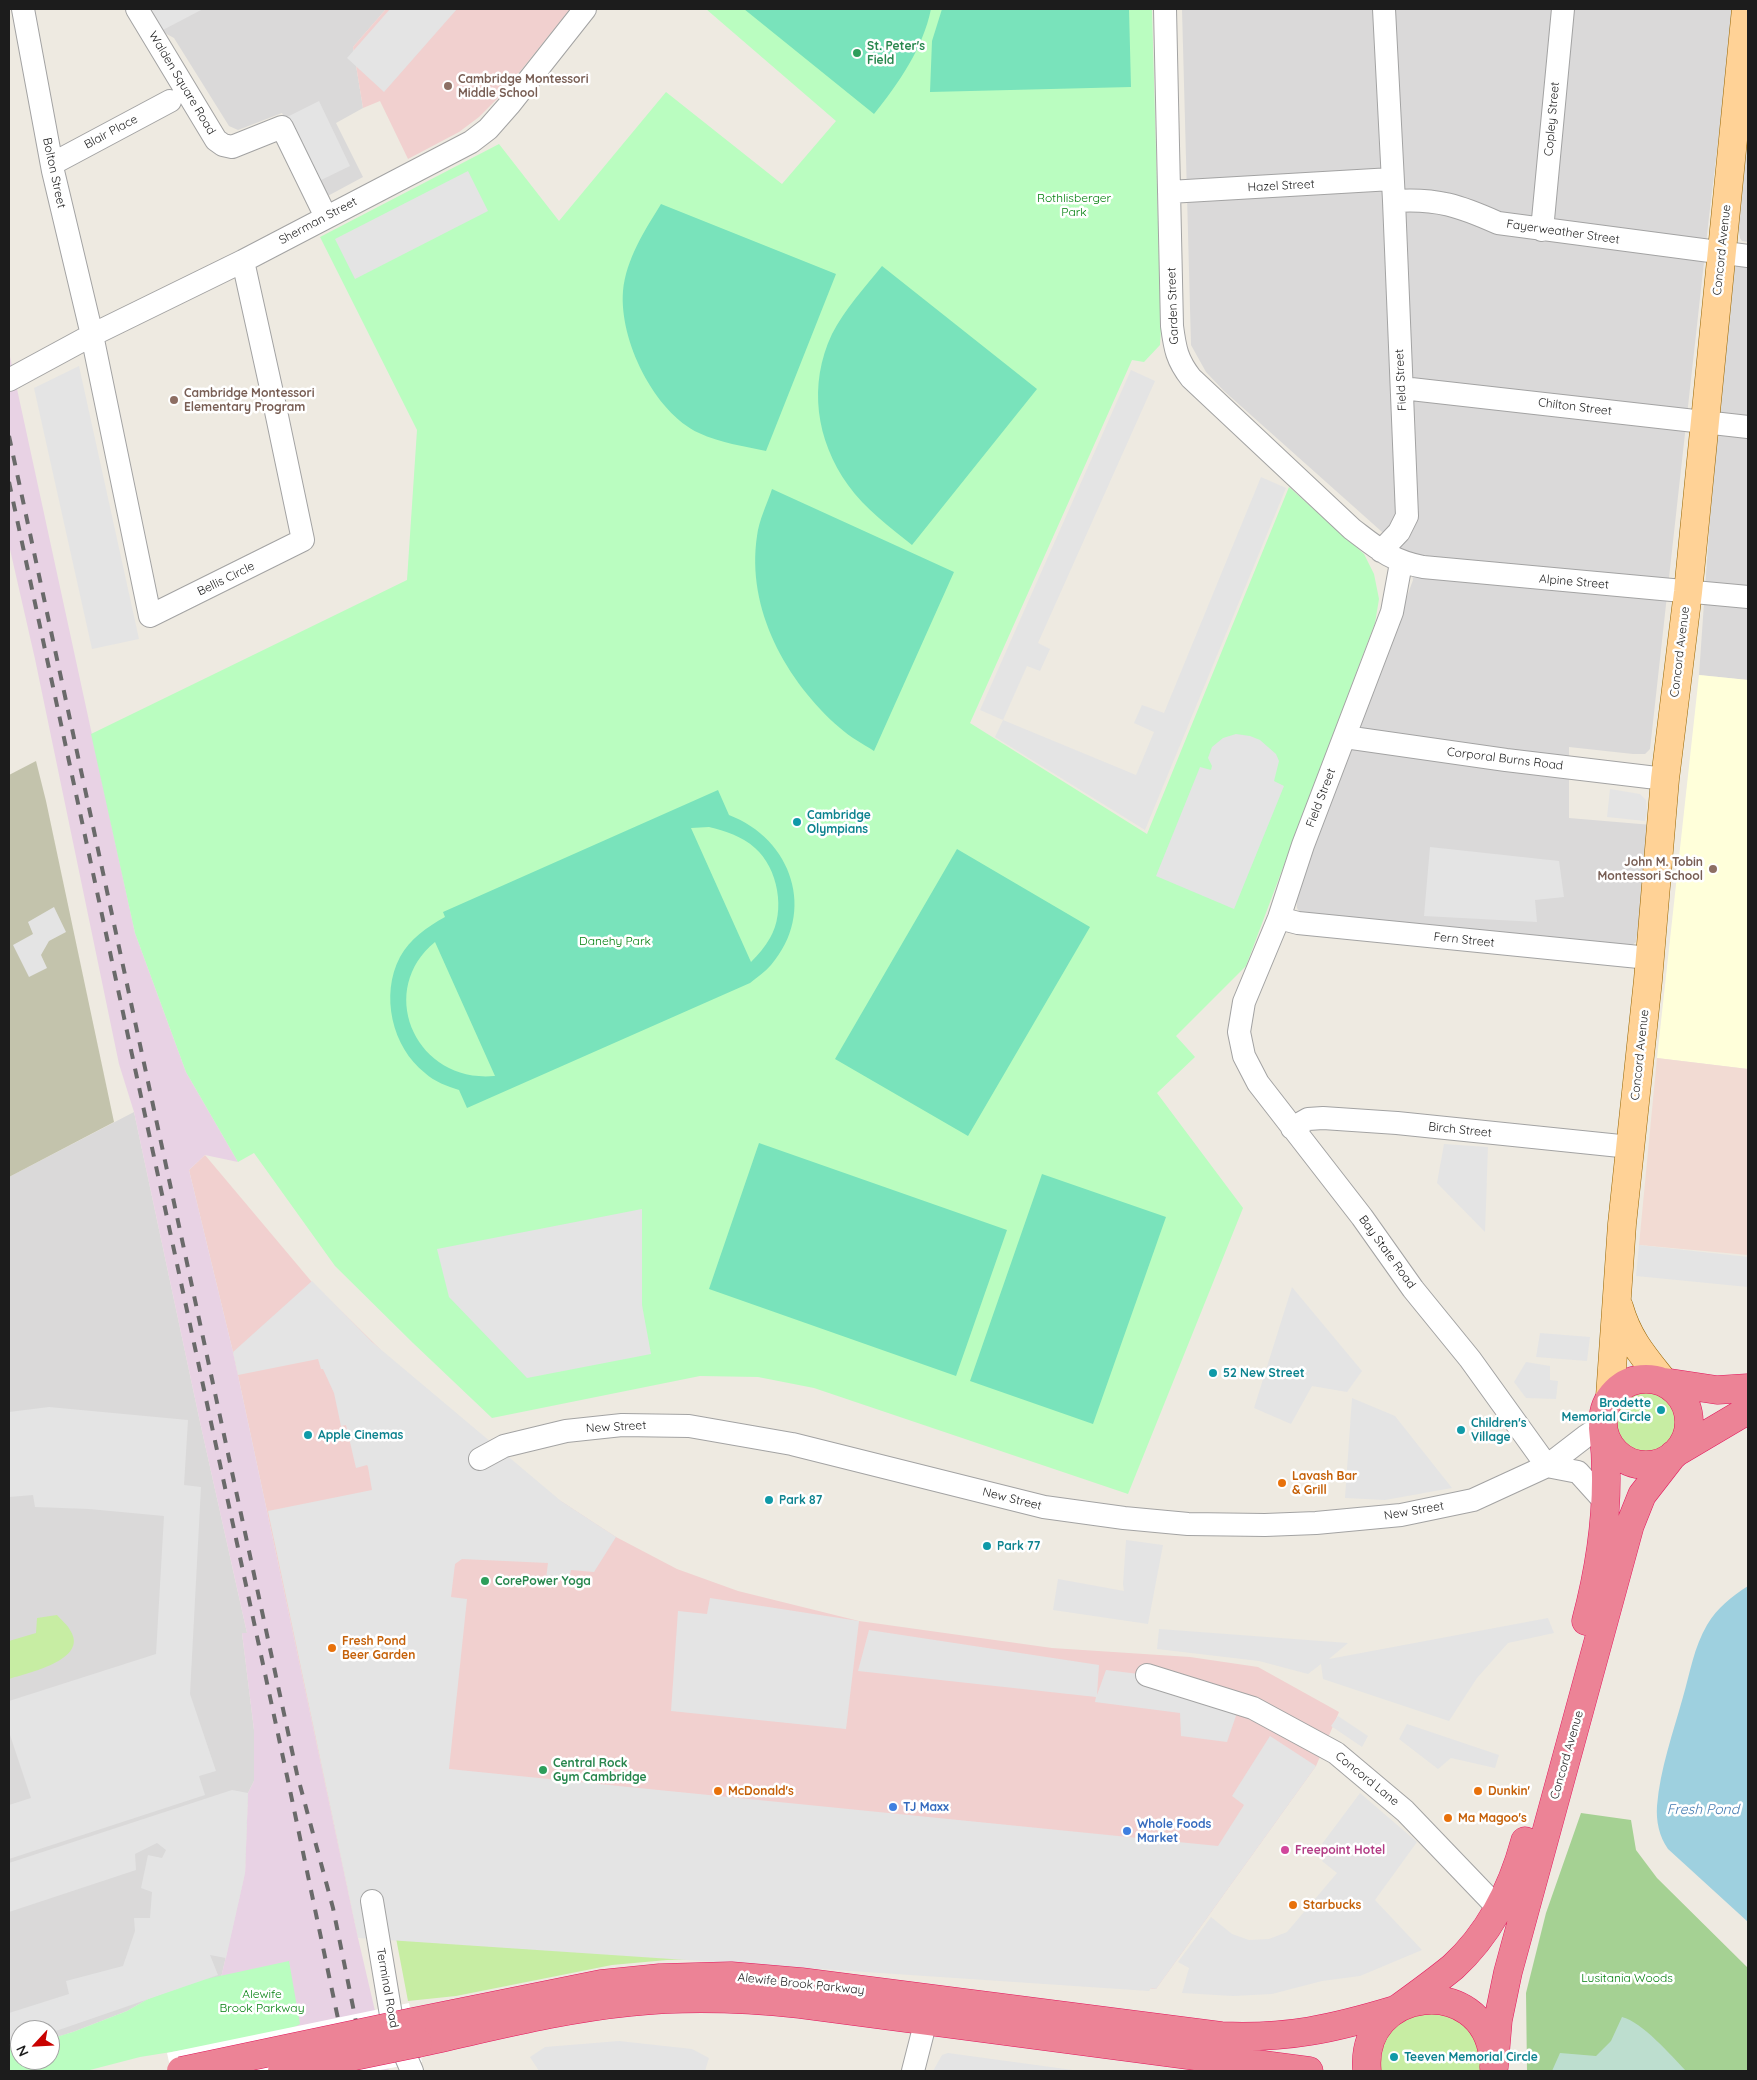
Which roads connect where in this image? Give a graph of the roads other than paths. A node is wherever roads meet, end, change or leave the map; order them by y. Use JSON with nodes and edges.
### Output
{"nodes":[{"id":1,"x":24,"y":9,"type":"edge"},
{"id":2,"x":137,"y":9,"type":"edge"},
{"id":3,"x":585,"y":9,"type":"edge"},
{"id":4,"x":1166,"y":9,"type":"edge"},
{"id":5,"x":1384,"y":9,"type":"edge"},
{"id":6,"x":1562,"y":9,"type":"edge"},
{"id":7,"x":1746,"y":9,"type":"edge"},
{"id":8,"x":170,"y":101,"type":"dead end"},
{"id":9,"x":52,"y":164,"type":"junction"},
{"id":10,"x":1392,"y":179,"type":"junction"},
{"id":11,"x":1169,"y":192,"type":"junction"},
{"id":12,"x":1394,"y":201,"type":"junction"},
{"id":13,"x":326,"y":217,"type":"junction"},
{"id":14,"x":1542,"y":230,"type":"junction"},
{"id":15,"x":1722,"y":252,"type":"junction"},
{"id":16,"x":1748,"y":256,"type":"edge"},
{"id":17,"x":243,"y":261,"type":"junction"},
{"id":18,"x":92,"y":335,"type":"junction"},
{"id":19,"x":9,"y":380,"type":"edge"},
{"id":20,"x":1402,"y":388,"type":"junction"},
{"id":21,"x":1703,"y":422,"type":"junction"},
{"id":22,"x":1748,"y":427,"type":"edge"},
{"id":23,"x":1381,"y":551,"type":"junction"},
{"id":24,"x":1401,"y":563,"type":"junction"},
{"id":25,"x":1688,"y":592,"type":"junction"},
{"id":26,"x":1748,"y":597,"type":"edge"},
{"id":27,"x":1345,"y":737,"type":"junction"},
{"id":28,"x":1665,"y":779,"type":"junction"},
{"id":29,"x":1279,"y":918,"type":"junction"},
{"id":30,"x":1649,"y":958,"type":"junction"},
{"id":31,"x":1239,"y":1032,"type":"joint"},
{"id":32,"x":1292,"y":1128,"type":"junction"},
{"id":33,"x":1630,"y":1147,"type":"junction"},
{"id":34,"x":1616,"y":1296,"type":"junction"},
{"id":35,"x":1664,"y":1382,"type":"junction"},
{"id":36,"x":1748,"y":1388,"type":"edge"},
{"id":37,"x":1610,"y":1397,"type":"junction"},
{"id":38,"x":1748,"y":1410,"type":"edge"},
{"id":39,"x":1603,"y":1427,"type":"junction"},
{"id":40,"x":1675,"y":1453,"type":"junction"},
{"id":41,"x":480,"y":1459,"type":"dead end"},
{"id":42,"x":1547,"y":1466,"type":"junction"},
{"id":43,"x":1606,"y":1503,"type":"junction"},
{"id":44,"x":1147,"y":1675,"type":"dead end"},
{"id":45,"x":372,"y":1901,"type":"dead end"},
{"id":46,"x":1499,"y":1909,"type":"junction"},
{"id":47,"x":1398,"y":2009,"type":"junction"},
{"id":48,"x":926,"y":2020,"type":"junction"},
{"id":49,"x":416,"y":2032,"type":"junction"},
{"id":50,"x":1494,"y":2069,"type":"edge"},
{"id":51,"x":181,"y":2071,"type":"edge"},
{"id":52,"x":282,"y":2071,"type":"edge"},
{"id":53,"x":412,"y":2071,"type":"edge"},
{"id":54,"x":913,"y":2071,"type":"edge"},
{"id":55,"x":1309,"y":2071,"type":"edge"},
{"id":56,"x":1367,"y":2071,"type":"edge"}],
"edges":[{"from":1,"to":9,"type":"street","name":"Bolton Street"},
{"from":2,"to":13,"type":"street","name":"Walden Square Road"},
{"from":3,"to":13,"type":"street","name":"Sherman Street"},
{"from":4,"to":11,"type":"street","name":"Garden Street"},
{"from":5,"to":10,"type":"street"},
{"from":6,"to":14,"type":"street","name":"Copley Street"},
{"from":7,"to":15,"type":"main road","name":"Concord Avenue"},
{"from":8,"to":9,"type":"street","name":"Blair Place"},
{"from":9,"to":18,"type":"street","name":"Bolton Street"},
{"from":10,"to":11,"type":"street","name":"Hazel Street"},
{"from":10,"to":12,"type":"street"},
{"from":11,"to":23,"type":"street","name":"Garden Street"},
{"from":12,"to":14,"type":"street","name":"Fayerweather Street"},
{"from":12,"to":20,"type":"street","name":"Field Street"},
{"from":13,"to":17,"type":"street","name":"Sherman Street"},
{"from":14,"to":15,"type":"street","name":"Fayerweather Street"},
{"from":15,"to":16,"type":"street","name":"Fayerweather Street"},
{"from":15,"to":21,"type":"main road","name":"Concord Avenue"},
{"from":17,"to":18,"type":"street","name":"Sherman Street"},
{"from":17,"to":18,"type":"street","name":"Bellis Circle"},
{"from":18,"to":19,"type":"street","name":"Sherman Street"},
{"from":20,"to":21,"type":"street","name":"Chilton Street"},
{"from":20,"to":23,"type":"street","name":"Field Street"},
{"from":21,"to":22,"type":"street","name":"Chilton Street"},
{"from":21,"to":25,"type":"main road","name":"Concord Avenue"},
{"from":23,"to":24,"type":"street","name":"Garden Street"},
{"from":24,"to":25,"type":"street","name":"Alpine Street"},
{"from":24,"to":27,"type":"street","name":"Field Street"},
{"from":25,"to":26,"type":"street","name":"Alpine Street"},
{"from":25,"to":28,"type":"main road","name":"Concord Avenue"},
{"from":27,"to":28,"type":"street","name":"Corporal Burns Road"},
{"from":27,"to":29,"type":"street","name":"Field Street"},
{"from":28,"to":30,"type":"main road","name":"Concord Avenue"},
{"from":29,"to":30,"type":"street","name":"Fern Street"},
{"from":29,"to":31,"type":"street","name":"Field Street"},
{"from":30,"to":33,"type":"main road","name":"Concord Avenue"},
{"from":31,"to":32,"type":"street","name":"Bay State Road"},
{"from":32,"to":33,"type":"street","name":"Birch Street"},
{"from":32,"to":42,"type":"street","name":"Bay State Road"},
{"from":33,"to":34,"type":"main road","name":"Concord Avenue"},
{"from":34,"to":35,"type":"main road","name":"Concord Avenue"},
{"from":34,"to":37,"type":"main road","name":"Concord Avenue"},
{"from":35,"to":36,"type":"highway"},
{"from":35,"to":37,"type":"highway"},
{"from":35,"to":40,"type":"highway"},
{"from":37,"to":39,"type":"highway"},
{"from":38,"to":40,"type":"highway"},
{"from":39,"to":40,"type":"highway"},
{"from":39,"to":42,"type":"street","name":"New Street"},
{"from":39,"to":43,"type":"highway","name":"Concord Avenue"},
{"from":40,"to":50,"type":"highway","name":"Concord Avenue"},
{"from":41,"to":42,"type":"street","name":"New Street"},
{"from":42,"to":43,"type":"street"},
{"from":43,"to":46,"type":"highway","name":"Concord Avenue"},
{"from":44,"to":46,"type":"street","name":"Concord Lane"},
{"from":45,"to":53,"type":"street","name":"Terminal Road"},
{"from":46,"to":47,"type":"highway","name":"Concord Avenue"},
{"from":47,"to":49,"type":"highway","name":"Alewife Brook Parkway"},
{"from":47,"to":50,"type":"highway","name":"Alewife Brook Parkway"},
{"from":47,"to":56,"type":"highway"},
{"from":48,"to":49,"type":"highway","name":"Alewife Brook Parkway"},
{"from":48,"to":54,"type":"street"},
{"from":48,"to":55,"type":"highway","name":"Alewife Brook Parkway"},
{"from":49,"to":51,"type":"highway","name":"Alewife Brook Parkway","bridge":true},
{"from":49,"to":52,"type":"highway","name":"Alewife Brook Parkway","bridge":true}]}
